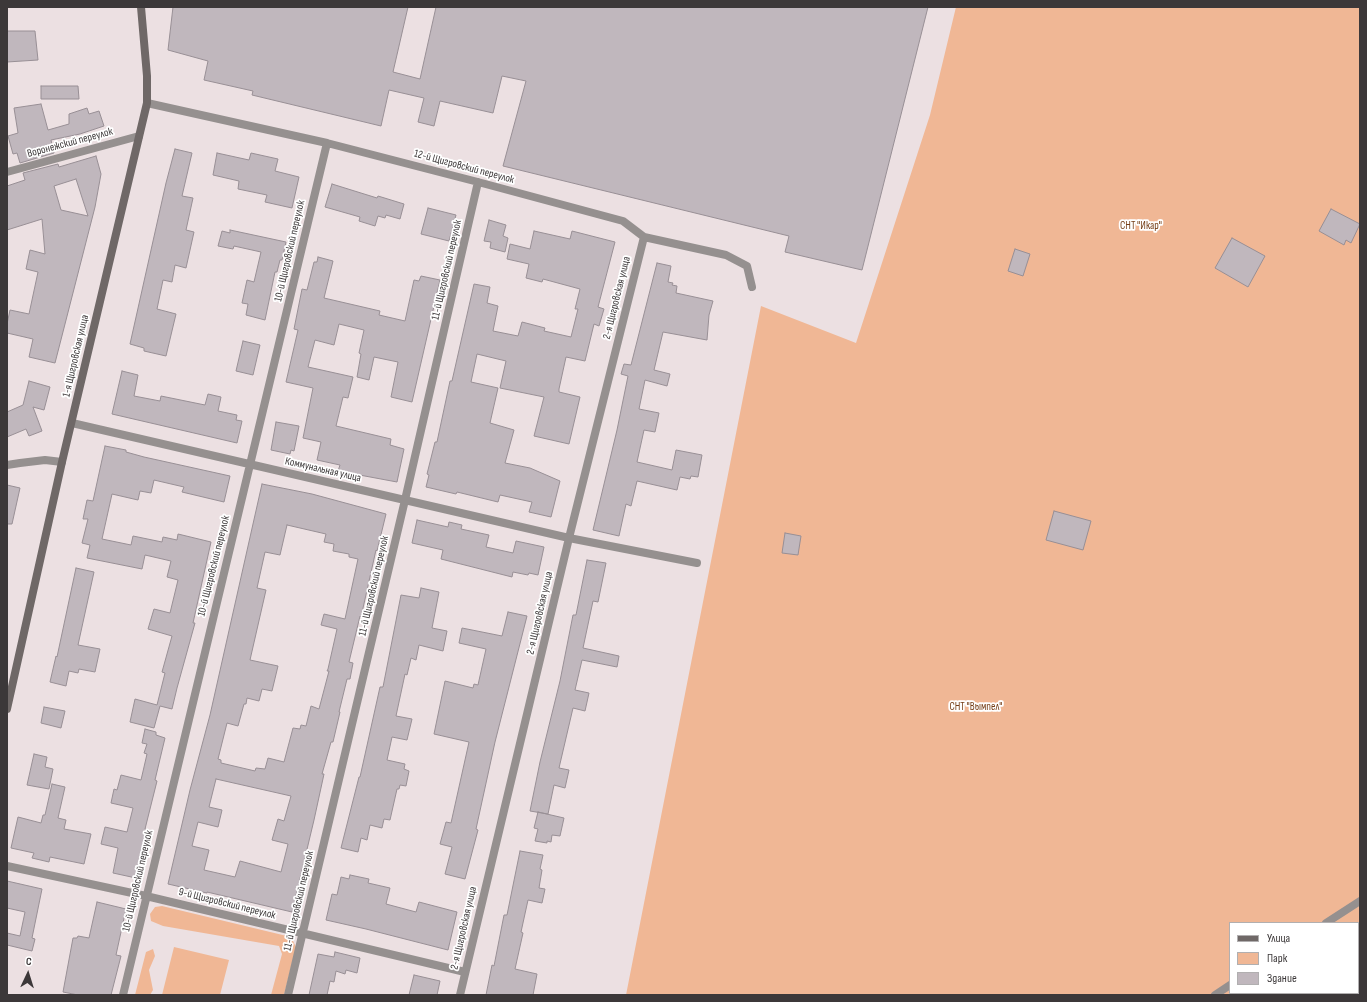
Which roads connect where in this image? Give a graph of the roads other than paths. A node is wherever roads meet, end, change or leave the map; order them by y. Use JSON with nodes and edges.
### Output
{"nodes":[{"id":1,"x":141,"y":7,"type":"edge"},
{"id":2,"x":147,"y":103,"type":"junction"},
{"id":3,"x":139,"y":136,"type":"junction"},
{"id":4,"x":327,"y":143,"type":"junction"},
{"id":5,"x":7,"y":172,"type":"edge"},
{"id":6,"x":478,"y":182,"type":"junction"},
{"id":7,"x":644,"y":237,"type":"junction"},
{"id":8,"x":752,"y":287,"type":"dead end"},
{"id":9,"x":72,"y":423,"type":"junction"},
{"id":10,"x":62,"y":462,"type":"junction"},
{"id":11,"x":250,"y":464,"type":"junction"},
{"id":12,"x":7,"y":465,"type":"edge"},
{"id":13,"x":405,"y":500,"type":"junction"},
{"id":14,"x":569,"y":538,"type":"junction"},
{"id":15,"x":697,"y":563,"type":"dead end"},
{"id":16,"x":7,"y":709,"type":"edge"},
{"id":17,"x":7,"y":866,"type":"edge"},
{"id":18,"x":146,"y":896,"type":"junction"},
{"id":19,"x":1360,"y":901,"type":"edge"},
{"id":20,"x":1328,"y":922,"type":"edge"},
{"id":21,"x":303,"y":934,"type":"junction"},
{"id":22,"x":465,"y":972,"type":"junction"},
{"id":23,"x":1229,"y":986,"type":"edge"},
{"id":24,"x":123,"y":995,"type":"edge"},
{"id":25,"x":288,"y":995,"type":"edge"},
{"id":26,"x":460,"y":995,"type":"edge"},
{"id":27,"x":1215,"y":995,"type":"edge"}],
"edges":[{"from":1,"to":2,"type":"street","name":"1-я Щигровская улица"},
{"from":2,"to":3,"type":"street","name":"1-я Щигровская улица"},
{"from":2,"to":4,"type":"street","name":"12-й Щигровский переулок"},
{"from":3,"to":5,"type":"street","name":"Воронежский переулок"},
{"from":3,"to":9,"type":"street","name":"1-я Щигровская улица"},
{"from":4,"to":6,"type":"street","name":"12-й Щигровский переулок"},
{"from":4,"to":11,"type":"street","name":"10-й Щигровский переулок"},
{"from":6,"to":7,"type":"street","name":"12-й Щигровский переулок"},
{"from":6,"to":13,"type":"street","name":"11-й Щигровский переулок"},
{"from":7,"to":8,"type":"street","name":"12-й Щигровский переулок"},
{"from":7,"to":14,"type":"street","name":"2-я Щигровская улица"},
{"from":9,"to":10,"type":"street","name":"1-я Щигровская улица"},
{"from":9,"to":11,"type":"street","name":"Коммунальная улица"},
{"from":10,"to":12,"type":"street"},
{"from":10,"to":16,"type":"street","name":"1-я Щигровская улица"},
{"from":11,"to":13,"type":"street","name":"Коммунальная улица"},
{"from":11,"to":18,"type":"street","name":"10-й Щигровский переулок"},
{"from":13,"to":14,"type":"street","name":"Коммунальная улица"},
{"from":13,"to":21,"type":"street","name":"11-й Щигровский переулок"},
{"from":14,"to":15,"type":"street","name":"Коммунальная улица"},
{"from":14,"to":22,"type":"street","name":"2-я Щигровская улица"},
{"from":17,"to":18,"type":"street","name":"9-й Щигровский переулок"},
{"from":18,"to":21,"type":"street","name":"9-й Щигровский переулок"},
{"from":18,"to":24,"type":"street","name":"10-й Щигровский переулок"},
{"from":19,"to":20,"type":"street"},
{"from":21,"to":22,"type":"street","name":"9-й Щигровский переулок"},
{"from":21,"to":25,"type":"street","name":"11-й Щигровский переулок"},
{"from":22,"to":26,"type":"street","name":"2-я Щигровская улица"},
{"from":23,"to":27,"type":"street"}]}
